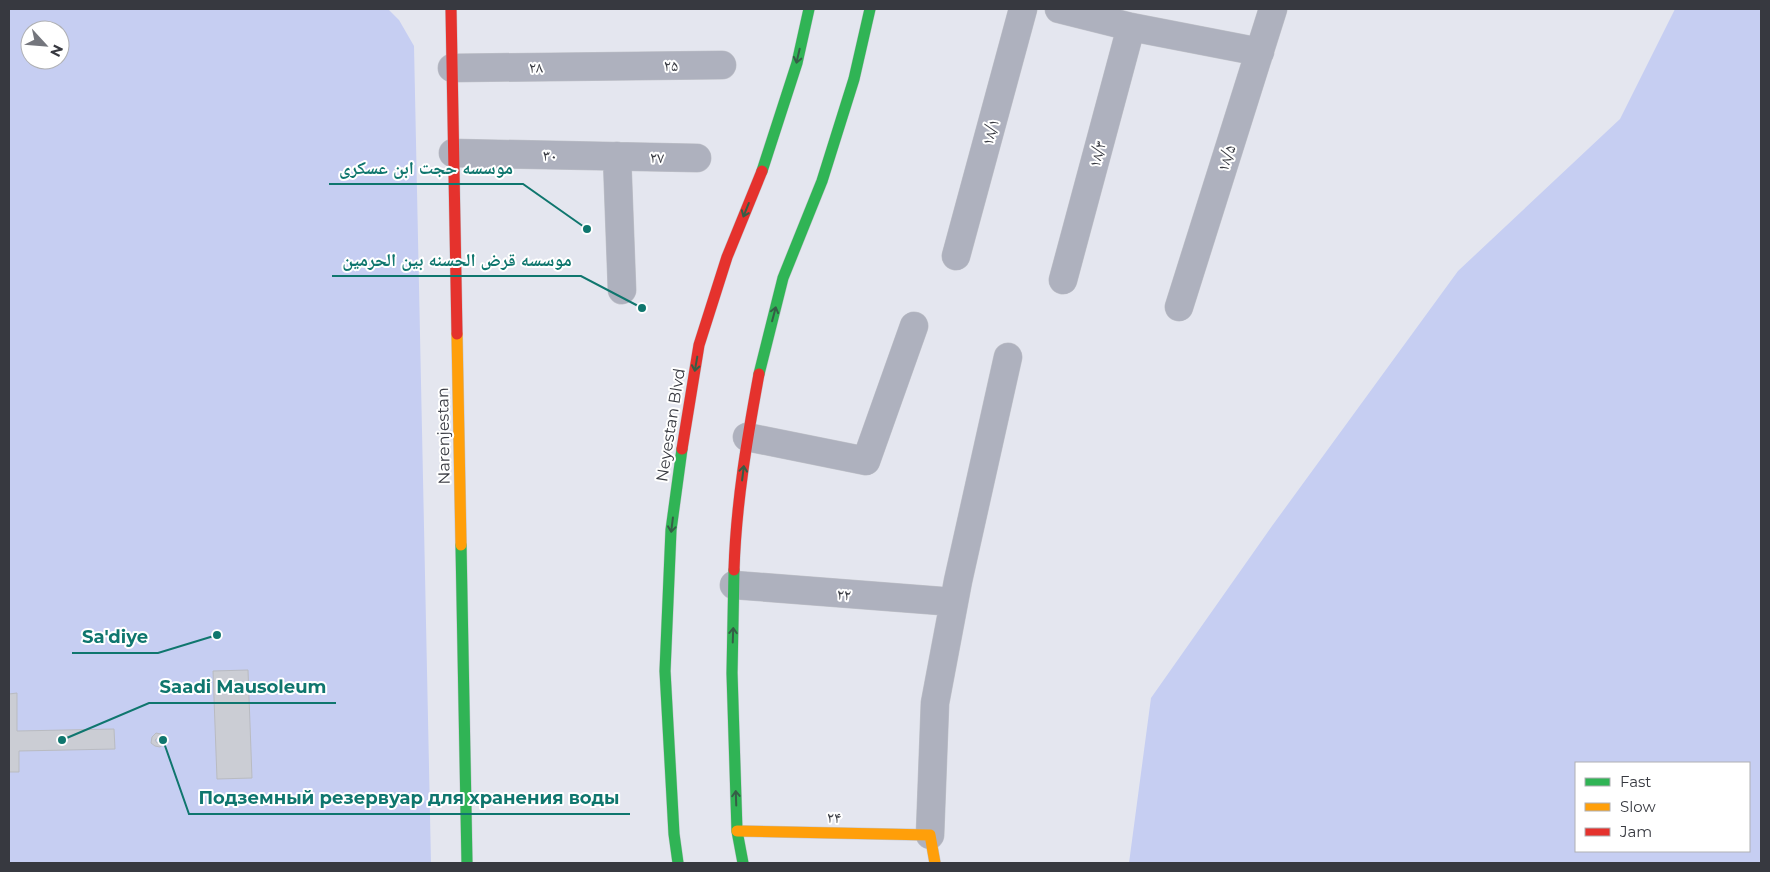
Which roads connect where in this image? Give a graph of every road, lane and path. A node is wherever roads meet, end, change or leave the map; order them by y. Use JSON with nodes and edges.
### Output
{"nodes":[{"id":1,"x":451,"y":9,"type":"edge"},
{"id":2,"x":809,"y":9,"type":"edge"},
{"id":3,"x":870,"y":9,"type":"edge"},
{"id":4,"x":1023,"y":9,"type":"edge"},
{"id":5,"x":1059,"y":9,"type":"edge"},
{"id":6,"x":1273,"y":9,"type":"edge"},
{"id":7,"x":1131,"y":27,"type":"junction"},
{"id":8,"x":1260,"y":52,"type":"junction"},
{"id":9,"x":620,"y":65,"type":"joint"},
{"id":10,"x":722,"y":65,"type":"dead end"},
{"id":11,"x":452,"y":68,"type":"junction"},
{"id":12,"x":454,"y":153,"type":"junction"},
{"id":13,"x":618,"y":156,"type":"junction"},
{"id":14,"x":697,"y":158,"type":"dead end"},
{"id":15,"x":956,"y":256,"type":"dead end"},
{"id":16,"x":1063,"y":280,"type":"dead end"},
{"id":17,"x":622,"y":290,"type":"dead end"},
{"id":18,"x":1179,"y":307,"type":"dead end"},
{"id":19,"x":914,"y":326,"type":"dead end"},
{"id":20,"x":1008,"y":357,"type":"dead end"},
{"id":21,"x":748,"y":437,"type":"junction"},
{"id":22,"x":734,"y":585,"type":"junction"},
{"id":23,"x":954,"y":602,"type":"junction"},
{"id":24,"x":737,"y":831,"type":"junction"},
{"id":25,"x":930,"y":835,"type":"junction"},
{"id":26,"x":467,"y":863,"type":"edge"},
{"id":27,"x":678,"y":863,"type":"edge"},
{"id":28,"x":743,"y":863,"type":"edge"},
{"id":29,"x":935,"y":863,"type":"edge"}],
"edges":[{"from":1,"to":11,"type":"main road","name":"Narenjestan"},
{"from":2,"to":27,"type":"main road","name":"Neyestan Blvd","one_way":true},
{"from":21,"to":3,"type":"main road","one_way":true},
{"from":4,"to":15,"type":"street","name":"۱۸/۱"},
{"from":5,"to":7,"type":"street"},
{"from":6,"to":8,"type":"street","name":"۱۸/۵"},
{"from":7,"to":8,"type":"street"},
{"from":7,"to":16,"type":"street","name":"۱۸/۳"},
{"from":8,"to":18,"type":"street","name":"۱۸/۵"},
{"from":9,"to":10,"type":"street","name":"۲۵"},
{"from":9,"to":11,"type":"street","name":"۲۸"},
{"from":11,"to":12,"type":"main road","name":"Narenjestan"},
{"from":12,"to":13,"type":"street","name":"۳۰"},
{"from":12,"to":26,"type":"main road","name":"Narenjestan"},
{"from":13,"to":14,"type":"street","name":"۲۷"},
{"from":13,"to":17,"type":"street"},
{"from":19,"to":21,"type":"street"},
{"from":20,"to":23,"type":"street"},
{"from":22,"to":21,"type":"main road","one_way":true},
{"from":22,"to":23,"type":"street","name":"۲۲"},
{"from":24,"to":22,"type":"main road","one_way":true},
{"from":23,"to":25,"type":"street"},
{"from":24,"to":25,"type":"main road","name":"۲۴"},
{"from":24,"to":28,"type":"main road"},
{"from":25,"to":29,"type":"main road"}]}
